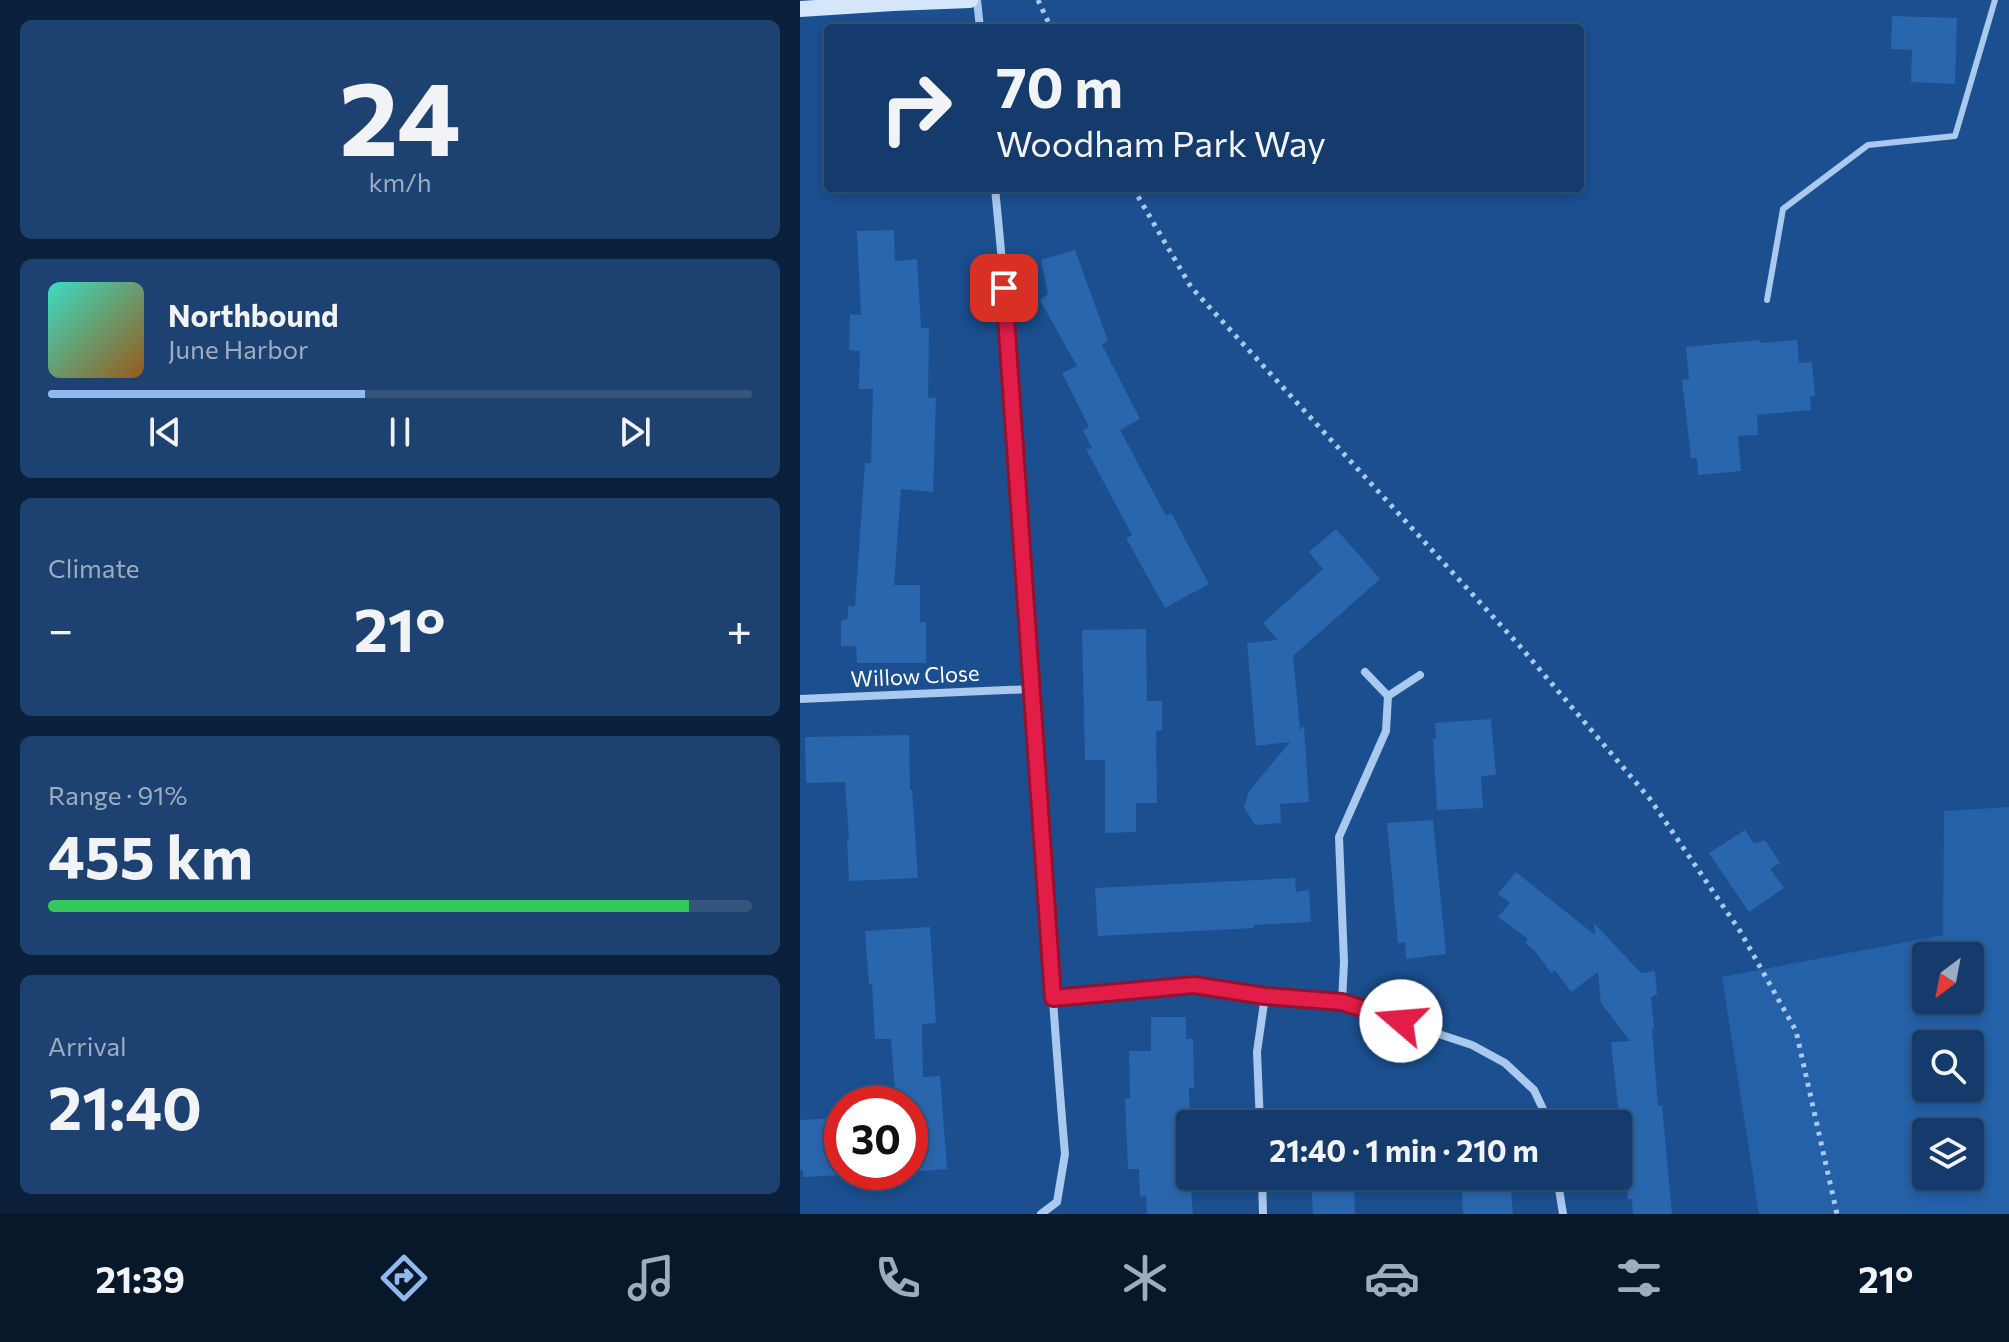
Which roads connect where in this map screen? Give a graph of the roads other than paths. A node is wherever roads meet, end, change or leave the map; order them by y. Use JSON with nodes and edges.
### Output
{"nodes":[{"id":1,"x":970,"y":0,"type":"edge"},
{"id":2,"x":977,"y":0,"type":"edge"},
{"id":3,"x":1995,"y":0,"type":"edge"},
{"id":4,"x":893,"y":1,"type":"edge"},
{"id":5,"x":800,"y":9,"type":"edge"},
{"id":6,"x":980,"y":24,"type":"edge"},
{"id":7,"x":995,"y":192,"type":"edge"},
{"id":8,"x":1767,"y":300,"type":"dead end"},
{"id":9,"x":1365,"y":672,"type":"dead end"},
{"id":10,"x":1420,"y":675,"type":"dead end"},
{"id":11,"x":1032,"y":689,"type":"junction"},
{"id":12,"x":1388,"y":696,"type":"junction"},
{"id":13,"x":800,"y":699,"type":"edge"},
{"id":14,"x":1265,"y":996,"type":"junction"},
{"id":15,"x":1053,"y":998,"type":"junction"},
{"id":16,"x":1342,"y":1002,"type":"junction"},
{"id":17,"x":1259,"y":1110,"type":"edge"},
{"id":18,"x":1543,"y":1110,"type":"edge"},
{"id":19,"x":1262,"y":1190,"type":"edge"},
{"id":20,"x":1559,"y":1190,"type":"edge"},
{"id":21,"x":1041,"y":1214,"type":"edge"},
{"id":22,"x":1263,"y":1214,"type":"edge"},
{"id":23,"x":1563,"y":1214,"type":"edge"}],
"edges":[{"from":1,"to":4,"type":"main road"},
{"from":2,"to":6,"type":"street"},
{"from":3,"to":8,"type":"lane"},
{"from":4,"to":5,"type":"main road"},
{"from":7,"to":11,"type":"street"},
{"from":9,"to":12,"type":"street"},
{"from":10,"to":12,"type":"street"},
{"from":11,"to":13,"type":"street","name":"Willow Close"},
{"from":11,"to":15,"type":"street"},
{"from":12,"to":16,"type":"street"},
{"from":14,"to":15,"type":"street"},
{"from":14,"to":16,"type":"street"},
{"from":14,"to":17,"type":"street"},
{"from":15,"to":21,"type":"street"},
{"from":16,"to":18,"type":"street"},
{"from":19,"to":22,"type":"street"},
{"from":20,"to":23,"type":"street"}]}
